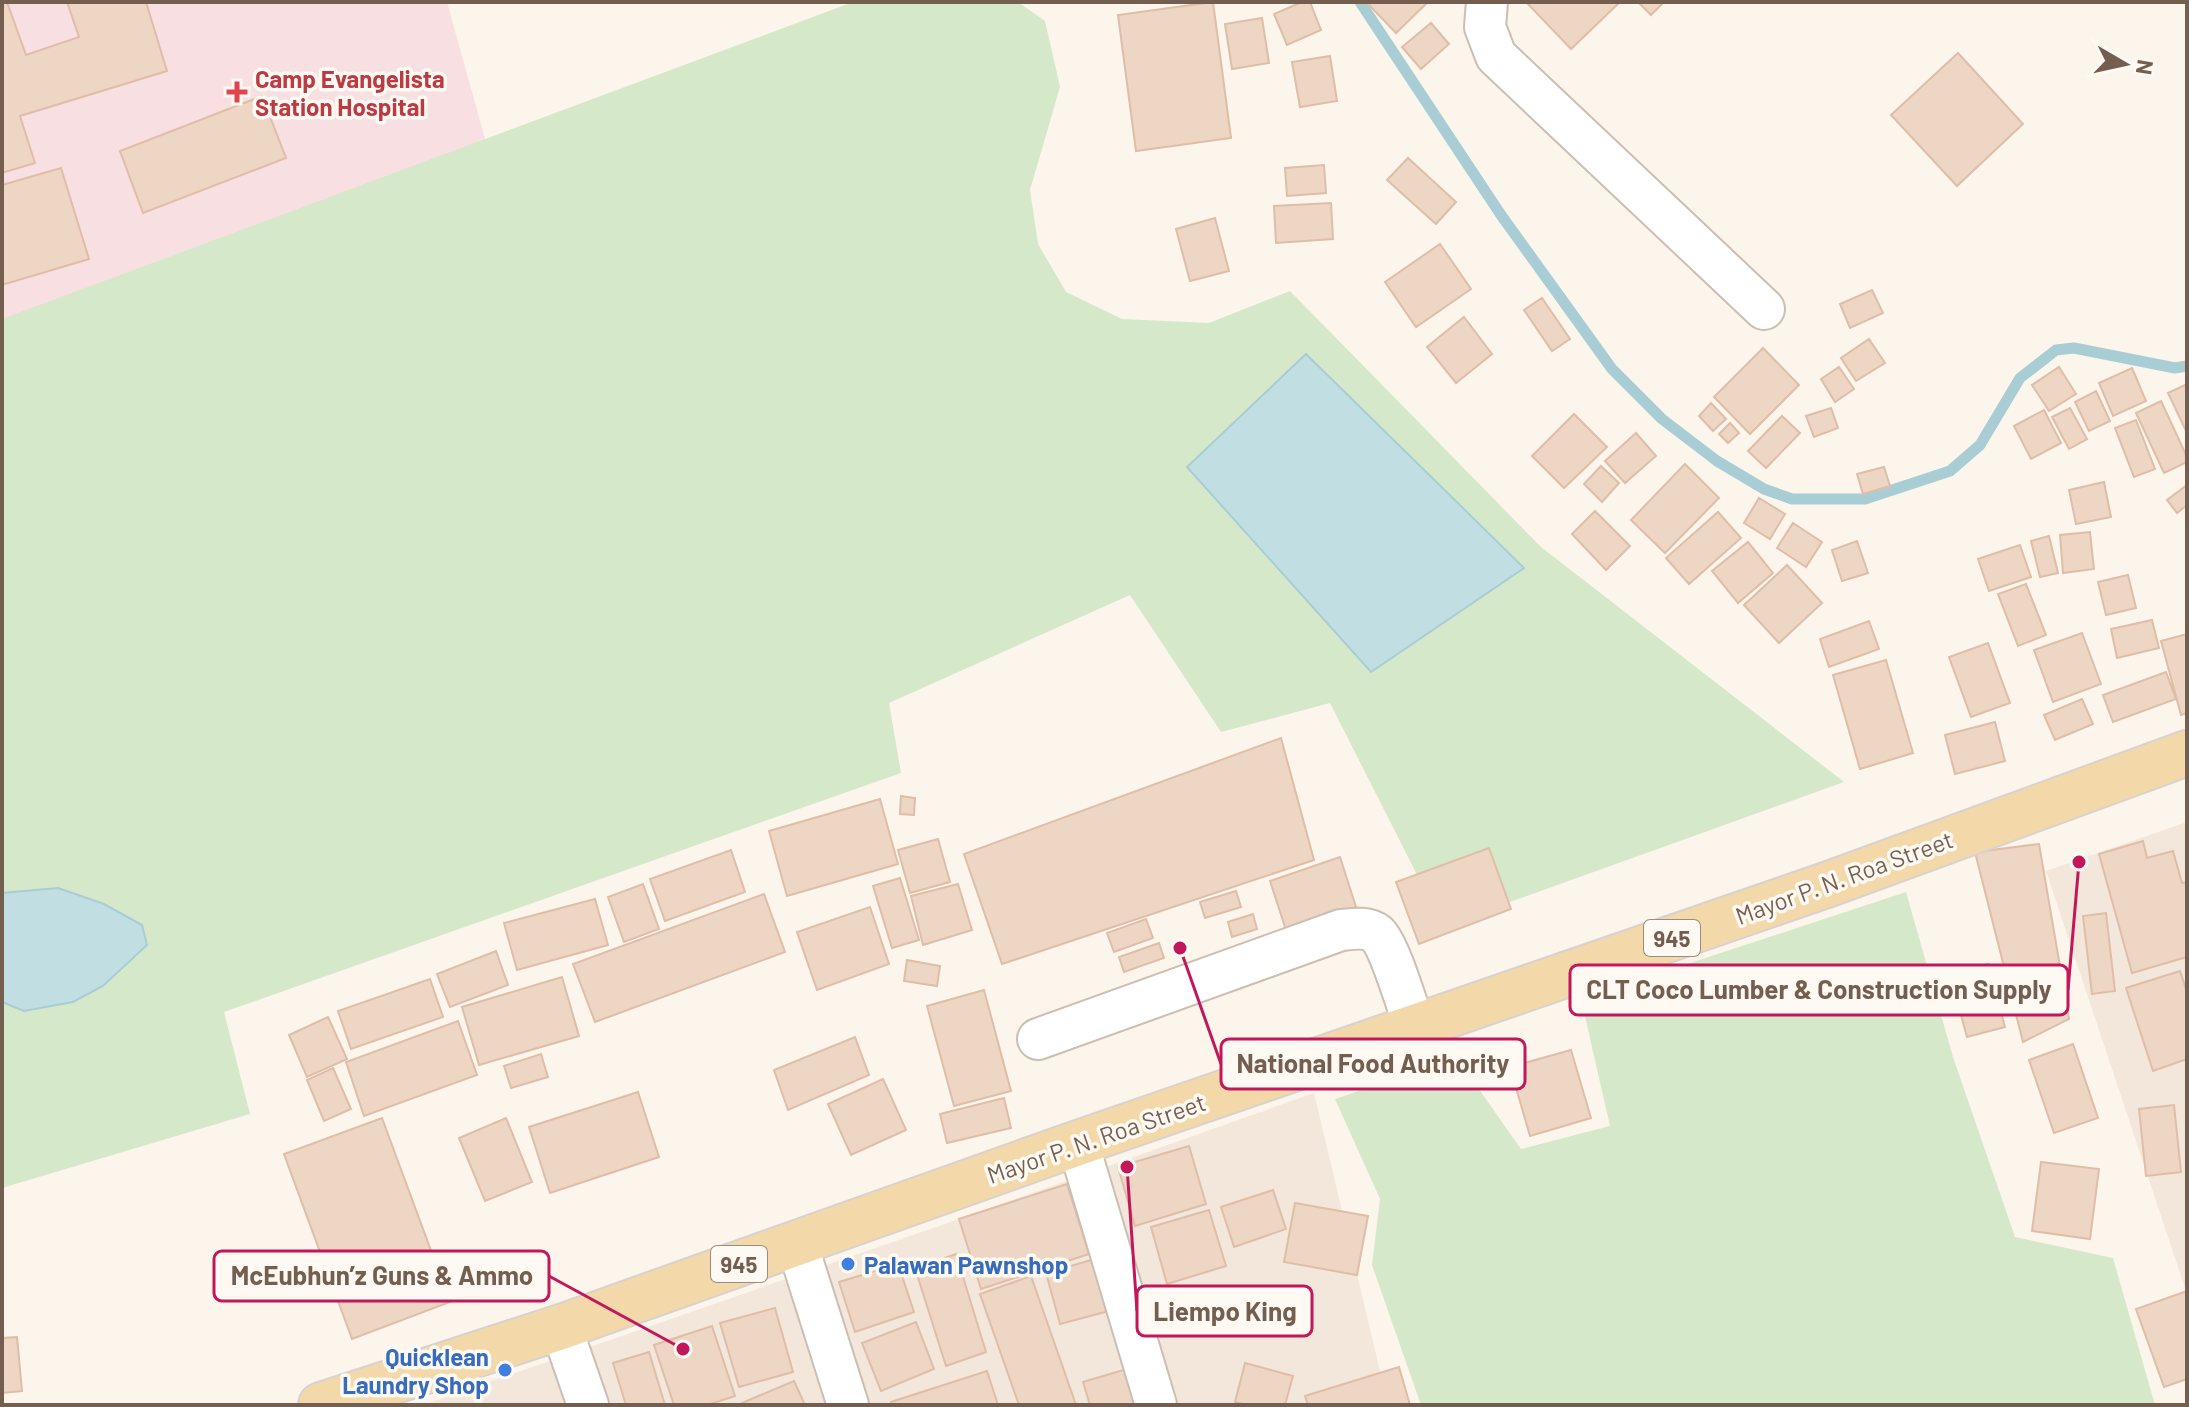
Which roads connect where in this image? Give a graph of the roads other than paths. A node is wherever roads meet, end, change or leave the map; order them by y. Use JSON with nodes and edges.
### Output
{"nodes":[{"id":1,"x":1487,"y":2,"type":"edge"},
{"id":2,"x":1764,"y":309,"type":"dead end"},
{"id":3,"x":2187,"y":753,"type":"edge"},
{"id":4,"x":1415,"y":1028,"type":"junction"},
{"id":5,"x":1038,"y":1039,"type":"dead end"},
{"id":6,"x":1078,"y":1143,"type":"junction"},
{"id":7,"x":797,"y":1244,"type":"junction"},
{"id":8,"x":561,"y":1327,"type":"junction"},
{"id":9,"x":369,"y":1398,"type":"edge"},
{"id":10,"x":321,"y":1405,"type":"edge"},
{"id":11,"x":588,"y":1405,"type":"edge"},
{"id":12,"x":848,"y":1405,"type":"edge"},
{"id":13,"x":1156,"y":1405,"type":"edge"}],
"edges":[{"from":1,"to":2,"type":"street"},
{"from":3,"to":4,"type":"main road","name":"Mayor P. N. Roa Street","number":"945"},
{"from":4,"to":5,"type":"street"},
{"from":4,"to":6,"type":"main road","name":"Mayor P. N. Roa Street","number":"945"},
{"from":6,"to":7,"type":"main road","name":"Mayor P. N. Roa Street","number":"945"},
{"from":6,"to":13,"type":"street"},
{"from":7,"to":8,"type":"main road","name":"Mayor P. N. Roa Street","number":"945"},
{"from":7,"to":12,"type":"street"},
{"from":8,"to":9,"type":"main road","name":"Mayor P. N. Roa Street","number":"945"},
{"from":8,"to":11,"type":"street"},
{"from":9,"to":10,"type":"main road","name":"Mayor P. N. Roa Street","number":"945"}]}
